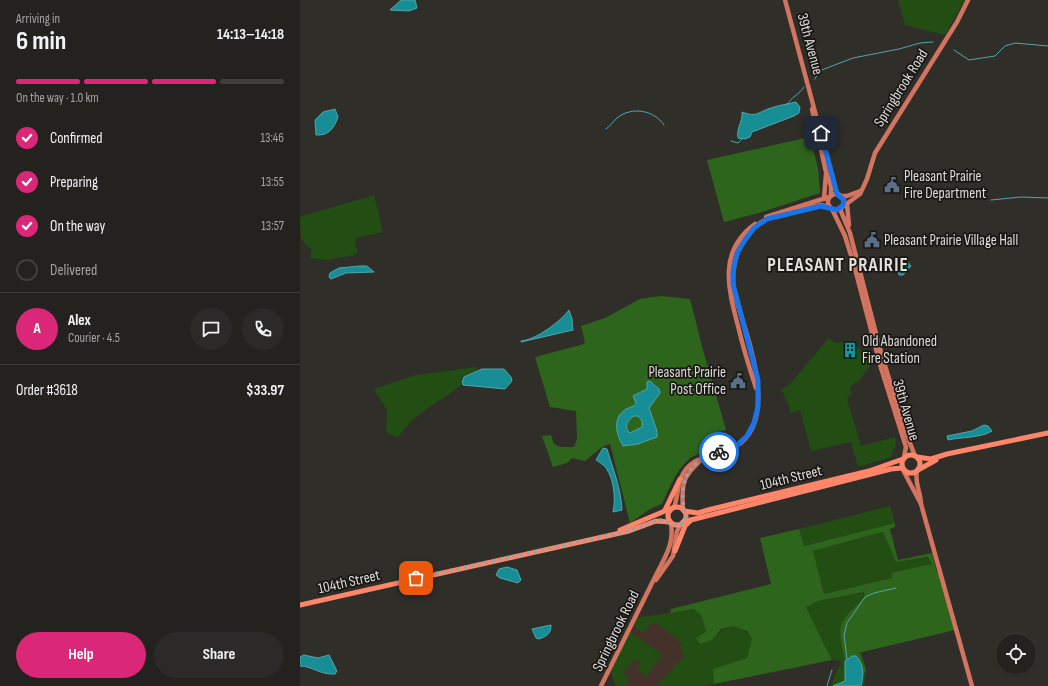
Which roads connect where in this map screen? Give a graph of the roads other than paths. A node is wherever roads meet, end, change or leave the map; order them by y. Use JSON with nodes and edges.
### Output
{"nodes":[{"id":1,"x":785,"y":0,"type":"edge"},
{"id":2,"x":968,"y":0,"type":"edge"},
{"id":3,"x":811,"y":95,"type":"junction"},
{"id":4,"x":826,"y":172,"type":"junction"},
{"id":5,"x":860,"y":191,"type":"junction"},
{"id":6,"x":839,"y":195,"type":"junction"},
{"id":7,"x":830,"y":196,"type":"junction"},
{"id":8,"x":824,"y":199,"type":"junction"},
{"id":9,"x":847,"y":204,"type":"junction"},
{"id":10,"x":831,"y":208,"type":"junction"},
{"id":11,"x":841,"y":208,"type":"junction"},
{"id":12,"x":850,"y":233,"type":"junction"},
{"id":13,"x":758,"y":394,"type":"junction"},
{"id":14,"x":899,"y":419,"type":"junction"},
{"id":15,"x":1048,"y":433,"type":"edge"},
{"id":16,"x":960,"y":452,"type":"junction"},
{"id":17,"x":704,"y":456,"type":"junction"},
{"id":18,"x":916,"y":456,"type":"junction"},
{"id":19,"x":903,"y":458,"type":"junction"},
{"id":20,"x":902,"y":469,"type":"junction"},
{"id":21,"x":918,"y":470,"type":"junction"},
{"id":22,"x":680,"y":478,"type":"junction"},
{"id":23,"x":922,"y":504,"type":"junction"},
{"id":24,"x":673,"y":508,"type":"junction"},
{"id":25,"x":684,"y":510,"type":"junction"},
{"id":26,"x":664,"y":511,"type":"junction"},
{"id":27,"x":691,"y":520,"type":"junction"},
{"id":28,"x":671,"y":522,"type":"junction"},
{"id":29,"x":682,"y":523,"type":"junction"},
{"id":30,"x":614,"y":533,"type":"junction"},
{"id":31,"x":675,"y":551,"type":"junction"},
{"id":32,"x":651,"y":586,"type":"junction"},
{"id":33,"x":300,"y":605,"type":"edge"},
{"id":34,"x":601,"y":686,"type":"edge"},
{"id":35,"x":972,"y":686,"type":"edge"}],
"edges":[{"from":1,"to":3,"type":"street","name":"39th Avenue"},
{"from":2,"to":5,"type":"street","name":"Springbrook Road"},
{"from":3,"to":4,"type":"street","name":"39th Avenue"},
{"from":3,"to":6,"type":"street","name":"39th Avenue"},
{"from":4,"to":7,"type":"street","name":"39th Avenue"},
{"from":4,"to":8,"type":"street"},
{"from":5,"to":6,"type":"street"},
{"from":5,"to":9,"type":"street","name":"Springbrook Road"},
{"from":6,"to":7,"type":"street"},
{"from":6,"to":11,"type":"street"},
{"from":7,"to":8,"type":"street"},
{"from":7,"to":10,"type":"street"},
{"from":8,"to":13,"type":"street"},
{"from":9,"to":11,"type":"street","name":"Springbrook Road"},
{"from":9,"to":12,"type":"street"},
{"from":10,"to":11,"type":"street"},
{"from":10,"to":13,"type":"street"},
{"from":10,"to":14,"type":"street","name":"39th Avenue"},
{"from":11,"to":12,"type":"street","name":"39th Avenue"},
{"from":12,"to":14,"type":"street","name":"39th Avenue"},
{"from":13,"to":17,"type":"street"},
{"from":14,"to":18,"type":"street","name":"39th Avenue"},
{"from":14,"to":19,"type":"street","name":"39th Avenue"},
{"from":15,"to":16,"type":"main road"},
{"from":16,"to":18,"type":"main road"},
{"from":16,"to":21,"type":"main road"},
{"from":17,"to":22,"type":"street"},
{"from":17,"to":25,"type":"street"},
{"from":18,"to":19,"type":"main road"},
{"from":18,"to":21,"type":"main road"},
{"from":19,"to":20,"type":"main road"},
{"from":19,"to":25,"type":"main road","name":"104th Street"},
{"from":20,"to":21,"type":"main road"},
{"from":20,"to":23,"type":"street"},
{"from":20,"to":27,"type":"main road","name":"104th Street"},
{"from":21,"to":23,"type":"street"},
{"from":22,"to":24,"type":"street"},
{"from":22,"to":26,"type":"main road"},
{"from":23,"to":35,"type":"street"},
{"from":24,"to":25,"type":"main road"},
{"from":24,"to":26,"type":"main road","name":"104th Street"},
{"from":24,"to":28,"type":"main road"},
{"from":25,"to":29,"type":"main road"},
{"from":26,"to":30,"type":"main road","name":"104th Street"},
{"from":27,"to":29,"type":"main road","name":"104th Street"},
{"from":27,"to":31,"type":"main road"},
{"from":28,"to":29,"type":"main road"},
{"from":28,"to":30,"type":"main road","name":"104th Street"},
{"from":28,"to":32,"type":"street","name":"Springbrook Road"},
{"from":29,"to":31,"type":"street","name":"Springbrook Road"},
{"from":30,"to":33,"type":"main road","name":"104th Street"},
{"from":31,"to":32,"type":"street","name":"Springbrook Road"},
{"from":32,"to":34,"type":"street","name":"Springbrook Road"}]}
